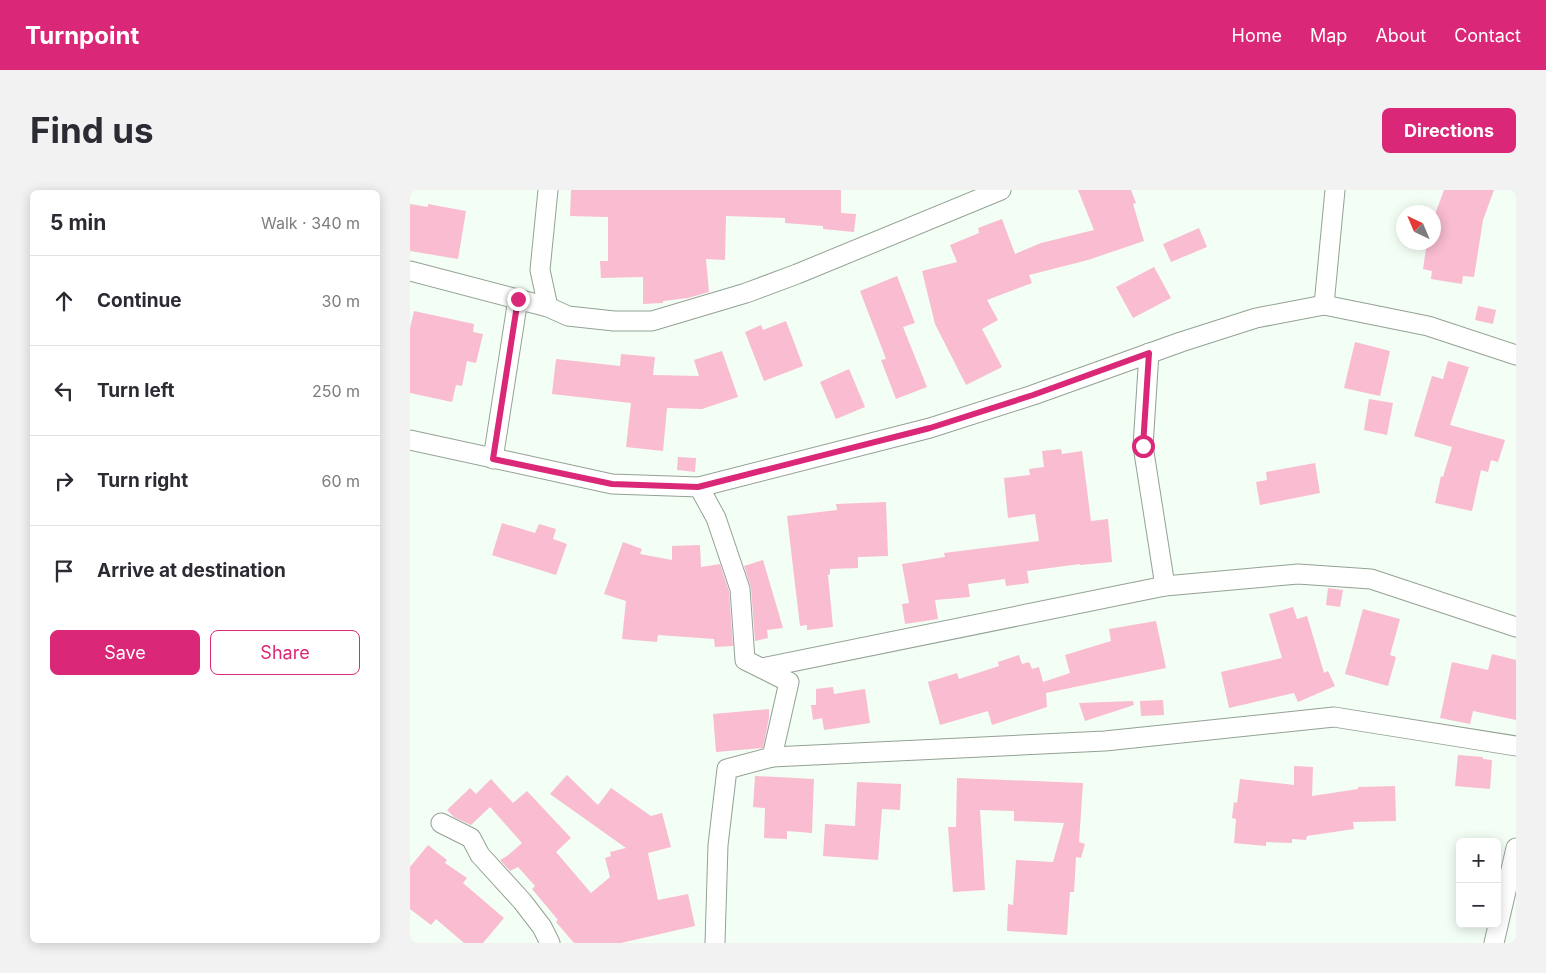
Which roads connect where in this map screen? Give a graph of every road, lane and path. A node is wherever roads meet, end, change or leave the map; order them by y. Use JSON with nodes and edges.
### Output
{"nodes":[{"id":1,"x":548,"y":190,"type":"edge"},
{"id":2,"x":1001,"y":190,"type":"edge"},
{"id":3,"x":1335,"y":190,"type":"edge"},
{"id":4,"x":410,"y":270,"type":"edge"},
{"id":5,"x":518,"y":299,"type":"junction"},
{"id":6,"x":1324,"y":305,"type":"junction"},
{"id":7,"x":548,"y":306,"type":"junction"},
{"id":8,"x":1149,"y":353,"type":"junction"},
{"id":9,"x":1516,"y":355,"type":"edge"},
{"id":10,"x":410,"y":440,"type":"edge"},
{"id":11,"x":493,"y":459,"type":"junction"},
{"id":12,"x":698,"y":487,"type":"junction"},
{"id":13,"x":1165,"y":586,"type":"junction"},
{"id":14,"x":1516,"y":627,"type":"edge"},
{"id":15,"x":762,"y":668,"type":"junction"},
{"id":16,"x":1516,"y":746,"type":"edge"},
{"id":17,"x":772,"y":757,"type":"junction"},
{"id":18,"x":441,"y":823,"type":"dead end"},
{"id":19,"x":1516,"y":848,"type":"edge"},
{"id":20,"x":550,"y":943,"type":"edge"},
{"id":21,"x":715,"y":943,"type":"edge"},
{"id":22,"x":1494,"y":943,"type":"edge"}],
"edges":[{"from":1,"to":7,"type":"street"},
{"from":2,"to":7,"type":"street"},
{"from":3,"to":6,"type":"street"},
{"from":4,"to":5,"type":"street"},
{"from":5,"to":7,"type":"street"},
{"from":5,"to":11,"type":"street"},
{"from":6,"to":8,"type":"street"},
{"from":6,"to":9,"type":"street"},
{"from":8,"to":12,"type":"street"},
{"from":8,"to":13,"type":"street"},
{"from":10,"to":11,"type":"street"},
{"from":11,"to":12,"type":"street"},
{"from":12,"to":15,"type":"street"},
{"from":13,"to":14,"type":"street"},
{"from":13,"to":15,"type":"street"},
{"from":15,"to":17,"type":"street"},
{"from":16,"to":17,"type":"street"},
{"from":17,"to":21,"type":"street"},
{"from":18,"to":20,"type":"street"},
{"from":19,"to":22,"type":"street"}]}
